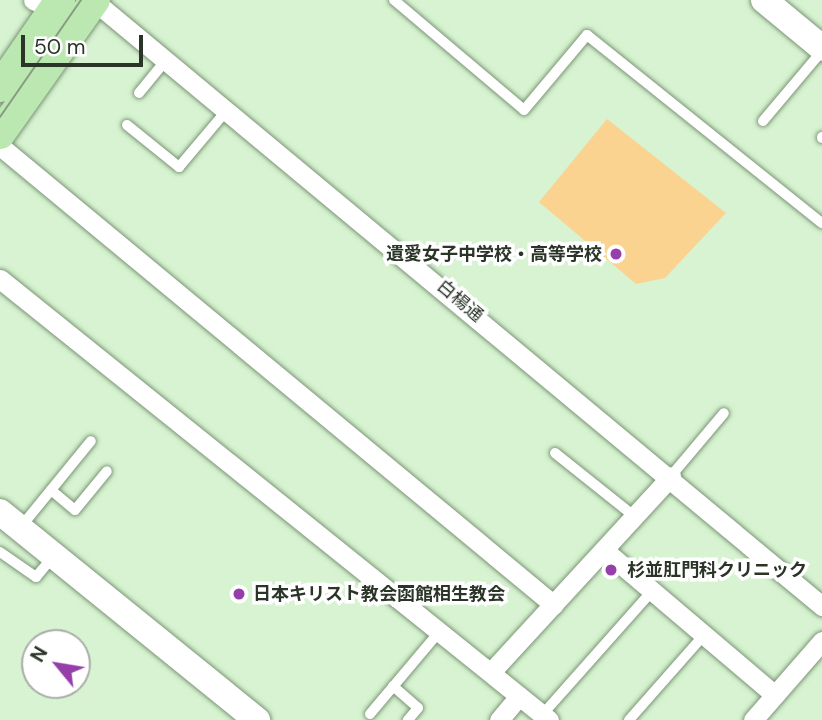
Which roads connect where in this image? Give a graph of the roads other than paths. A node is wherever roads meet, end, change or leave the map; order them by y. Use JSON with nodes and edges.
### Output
{"nodes":[{"id":1,"x":394,"y":0,"type":"edge"},
{"id":2,"x":764,"y":0,"type":"edge"},
{"id":3,"x":94,"y":1,"type":"edge"},
{"id":4,"x":49,"y":3,"type":"edge"},
{"id":5,"x":822,"y":50,"type":"edge"},
{"id":6,"x":166,"y":60,"type":"junction"},
{"id":7,"x":0,"y":87,"type":"edge"},
{"id":8,"x":139,"y":93,"type":"dead end"},
{"id":9,"x":227,"y":110,"type":"junction"},
{"id":10,"x":763,"y":121,"type":"dead end"},
{"id":11,"x":127,"y":125,"type":"dead end"},
{"id":12,"x":0,"y":134,"type":"edge"},
{"id":13,"x":0,"y":146,"type":"edge"},
{"id":14,"x":822,"y":223,"type":"edge"},
{"id":15,"x":0,"y":279,"type":"edge"},
{"id":16,"x":724,"y":413,"type":"dead end"},
{"id":17,"x":91,"y":440,"type":"dead end"},
{"id":18,"x":555,"y":453,"type":"dead end"},
{"id":19,"x":107,"y":471,"type":"dead end"},
{"id":20,"x":671,"y":476,"type":"junction"},
{"id":21,"x":51,"y":490,"type":"junction"},
{"id":22,"x":634,"y":516,"type":"junction"},
{"id":23,"x":10,"y":521,"type":"edge"},
{"id":24,"x":604,"y":550,"type":"junction"},
{"id":25,"x":0,"y":552,"type":"edge"},
{"id":26,"x":53,"y":556,"type":"junction"},
{"id":27,"x":652,"y":591,"type":"junction"},
{"id":28,"x":554,"y":605,"type":"junction"},
{"id":29,"x":822,"y":606,"type":"edge"},
{"id":30,"x":440,"y":631,"type":"junction"},
{"id":31,"x":704,"y":635,"type":"junction"},
{"id":32,"x":822,"y":641,"type":"edge"},
{"id":33,"x":491,"y":672,"type":"junction"},
{"id":34,"x":393,"y":686,"type":"junction"},
{"id":35,"x":775,"y":695,"type":"junction"},
{"id":36,"x":519,"y":696,"type":"junction"},
{"id":37,"x":370,"y":714,"type":"dead end"},
{"id":38,"x":546,"y":717,"type":"edge"},
{"id":39,"x":257,"y":720,"type":"edge"},
{"id":40,"x":408,"y":720,"type":"edge"},
{"id":41,"x":499,"y":720,"type":"edge"},
{"id":42,"x":629,"y":720,"type":"edge"},
{"id":43,"x":754,"y":720,"type":"edge"}],
"edges":[{"from":1,"to":14,"type":"lane"},
{"from":2,"to":5,"type":"street"},
{"from":3,"to":6,"type":"street","name":"白楊通"},
{"from":3,"to":12,"type":"main road"},
{"from":4,"to":7,"type":"main road"},
{"from":5,"to":10,"type":"lane"},
{"from":6,"to":8,"type":"lane"},
{"from":6,"to":9,"type":"street","name":"白楊通"},
{"from":9,"to":11,"type":"lane"},
{"from":9,"to":20,"type":"street","name":"白楊通"},
{"from":13,"to":28,"type":"street"},
{"from":15,"to":30,"type":"street"},
{"from":16,"to":20,"type":"lane"},
{"from":17,"to":21,"type":"lane"},
{"from":18,"to":22,"type":"lane"},
{"from":19,"to":21,"type":"lane"},
{"from":20,"to":22,"type":"street"},
{"from":20,"to":29,"type":"street","name":"白楊通"},
{"from":21,"to":23,"type":"lane"},
{"from":22,"to":24,"type":"street"},
{"from":23,"to":26,"type":"street"},
{"from":24,"to":27,"type":"street"},
{"from":24,"to":28,"type":"street"},
{"from":25,"to":26,"type":"lane"},
{"from":26,"to":39,"type":"street"},
{"from":27,"to":31,"type":"street"},
{"from":27,"to":38,"type":"lane"},
{"from":28,"to":33,"type":"street"},
{"from":30,"to":33,"type":"street"},
{"from":30,"to":34,"type":"lane"},
{"from":31,"to":35,"type":"street"},
{"from":31,"to":42,"type":"lane"},
{"from":32,"to":35,"type":"street"},
{"from":33,"to":36,"type":"street"},
{"from":34,"to":37,"type":"lane"},
{"from":34,"to":40,"type":"lane"},
{"from":35,"to":43,"type":"street"},
{"from":36,"to":38,"type":"street"},
{"from":36,"to":41,"type":"street"}]}
